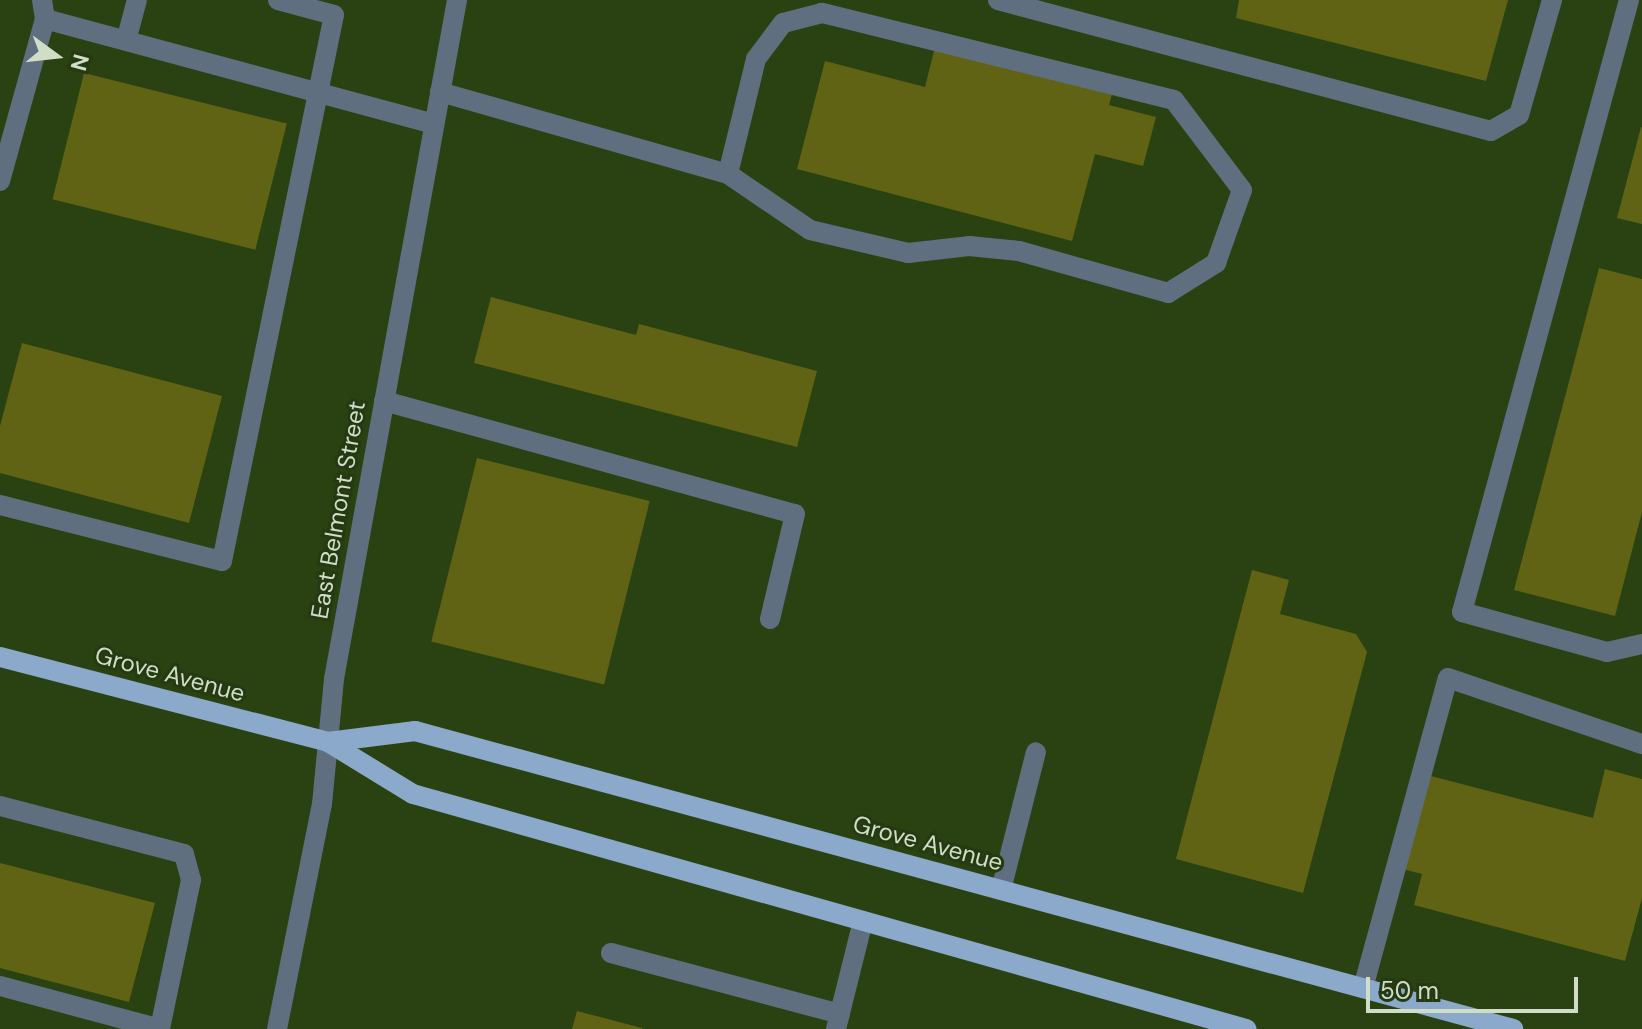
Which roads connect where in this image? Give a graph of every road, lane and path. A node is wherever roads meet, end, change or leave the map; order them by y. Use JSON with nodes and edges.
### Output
{"nodes":[{"id":1,"x":137,"y":0,"type":"edge"},
{"id":2,"x":278,"y":0,"type":"edge"},
{"id":3,"x":457,"y":0,"type":"edge"},
{"id":4,"x":998,"y":0,"type":"edge"},
{"id":5,"x":1552,"y":0,"type":"edge"},
{"id":6,"x":1629,"y":0,"type":"edge"},
{"id":7,"x":44,"y":9,"type":"edge"},
{"id":8,"x":127,"y":37,"type":"junction"},
{"id":9,"x":313,"y":90,"type":"junction"},
{"id":10,"x":440,"y":92,"type":"junction"},
{"id":11,"x":434,"y":124,"type":"junction"},
{"id":12,"x":728,"y":174,"type":"junction"},
{"id":13,"x":0,"y":181,"type":"edge"},
{"id":14,"x":384,"y":401,"type":"junction"},
{"id":15,"x":0,"y":505,"type":"edge"},
{"id":16,"x":770,"y":619,"type":"dead end"},
{"id":17,"x":1642,"y":644,"type":"edge"},
{"id":18,"x":0,"y":657,"type":"edge"},
{"id":19,"x":328,"y":742,"type":"junction"},
{"id":20,"x":1642,"y":744,"type":"edge"},
{"id":21,"x":1036,"y":752,"type":"dead end"},
{"id":22,"x":0,"y":806,"type":"edge"},
{"id":23,"x":1001,"y":890,"type":"junction"},
{"id":24,"x":863,"y":921,"type":"junction"},
{"id":25,"x":611,"y":953,"type":"dead end"},
{"id":26,"x":0,"y":986,"type":"edge"},
{"id":27,"x":1363,"y":988,"type":"junction"},
{"id":28,"x":838,"y":1022,"type":"edge"},
{"id":29,"x":160,"y":1029,"type":"edge"},
{"id":30,"x":277,"y":1029,"type":"edge"},
{"id":31,"x":1246,"y":1029,"type":"edge"},
{"id":32,"x":1513,"y":1029,"type":"edge"}],
"edges":[{"from":1,"to":8,"type":"street"},
{"from":2,"to":9,"type":"street"},
{"from":3,"to":10,"type":"street","name":"East Belmont Street"},
{"from":4,"to":5,"type":"street"},
{"from":6,"to":17,"type":"street"},
{"from":7,"to":8,"type":"street"},
{"from":7,"to":13,"type":"street"},
{"from":8,"to":9,"type":"street"},
{"from":9,"to":11,"type":"street"},
{"from":9,"to":15,"type":"street"},
{"from":10,"to":11,"type":"street","name":"East Belmont Street"},
{"from":10,"to":12,"type":"street"},
{"from":11,"to":14,"type":"street","name":"East Belmont Street"},
{"from":12,"to":12,"type":"street"},
{"from":14,"to":16,"type":"street"},
{"from":14,"to":19,"type":"street","name":"East Belmont Street"},
{"from":18,"to":19,"type":"main road","name":"Grove Avenue"},
{"from":19,"to":23,"type":"main road","name":"Grove Avenue"},
{"from":19,"to":24,"type":"main road","name":"Grove Avenue"},
{"from":19,"to":30,"type":"street","name":"East Belmont Street"},
{"from":20,"to":27,"type":"street"},
{"from":21,"to":23,"type":"street"},
{"from":22,"to":29,"type":"street"},
{"from":23,"to":27,"type":"main road","name":"Grove Avenue"},
{"from":24,"to":28,"type":"street"},
{"from":24,"to":31,"type":"main road","name":"Grove Avenue"},
{"from":25,"to":28,"type":"street"},
{"from":26,"to":29,"type":"street"},
{"from":27,"to":32,"type":"main road","name":"Grove Avenue"}]}
